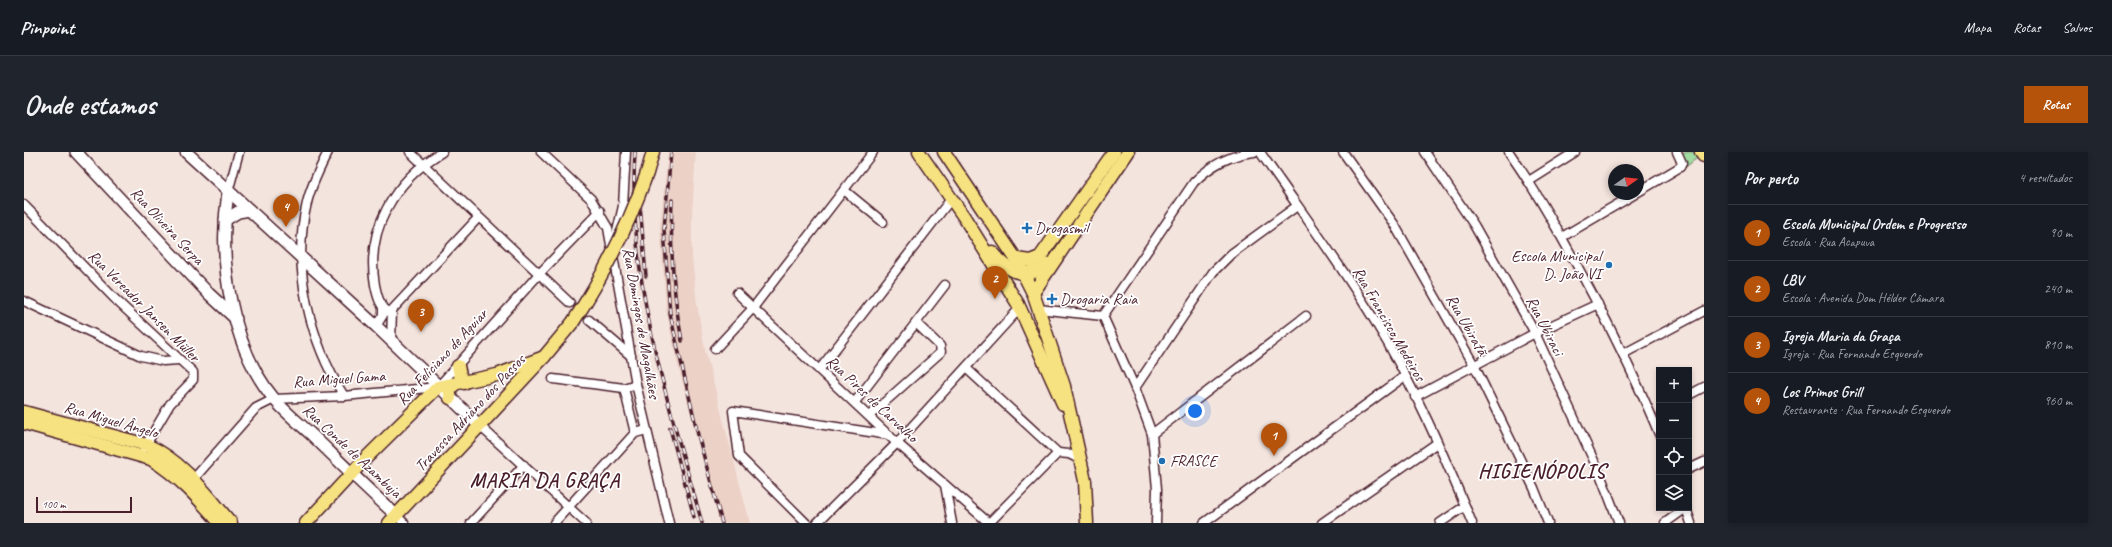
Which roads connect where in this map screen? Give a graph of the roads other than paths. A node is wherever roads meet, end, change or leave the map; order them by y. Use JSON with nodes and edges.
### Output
{"nodes":[{"id":1,"x":76,"y":152,"type":"edge"},
{"id":2,"x":186,"y":152,"type":"edge"},
{"id":3,"x":239,"y":152,"type":"edge"},
{"id":4,"x":328,"y":152,"type":"edge"},
{"id":5,"x":410,"y":152,"type":"edge"},
{"id":6,"x":442,"y":152,"type":"edge"},
{"id":7,"x":541,"y":152,"type":"edge"},
{"id":8,"x":626,"y":152,"type":"edge"},
{"id":9,"x":653,"y":152,"type":"edge"},
{"id":10,"x":873,"y":152,"type":"edge"},
{"id":11,"x":919,"y":152,"type":"edge"},
{"id":12,"x":1114,"y":152,"type":"edge"},
{"id":13,"x":1128,"y":152,"type":"edge"},
{"id":14,"x":1254,"y":152,"type":"edge"},
{"id":15,"x":1260,"y":152,"type":"edge"},
{"id":16,"x":1343,"y":152,"type":"edge"},
{"id":17,"x":1425,"y":152,"type":"edge"},
{"id":18,"x":1509,"y":152,"type":"edge"},
{"id":19,"x":1575,"y":152,"type":"edge"},
{"id":20,"x":1676,"y":152,"type":"edge"},
{"id":21,"x":1702,"y":152,"type":"edge"},
{"id":22,"x":945,"y":155,"type":"edge"},
{"id":23,"x":1704,"y":155,"type":"edge"},
{"id":24,"x":423,"y":164,"type":"junction"},
{"id":25,"x":930,"y":168,"type":"junction"},
{"id":26,"x":1529,"y":181,"type":"junction"},
{"id":27,"x":1644,"y":188,"type":"edge"},
{"id":28,"x":844,"y":190,"type":"junction"},
{"id":29,"x":228,"y":192,"type":"junction"},
{"id":30,"x":951,"y":199,"type":"junction"},
{"id":31,"x":1625,"y":200,"type":"edge"},
{"id":32,"x":24,"y":204,"type":"edge"},
{"id":33,"x":1297,"y":206,"type":"junction"},
{"id":34,"x":249,"y":210,"type":"junction"},
{"id":35,"x":600,"y":211,"type":"junction"},
{"id":36,"x":964,"y":217,"type":"junction"},
{"id":37,"x":478,"y":218,"type":"junction"},
{"id":38,"x":225,"y":220,"type":"junction"},
{"id":39,"x":883,"y":222,"type":"dead end"},
{"id":40,"x":1562,"y":237,"type":"junction"},
{"id":41,"x":612,"y":246,"type":"junction"},
{"id":42,"x":302,"y":258,"type":"junction"},
{"id":43,"x":1016,"y":259,"type":"junction"},
{"id":44,"x":1054,"y":261,"type":"junction"},
{"id":45,"x":539,"y":274,"type":"junction"},
{"id":46,"x":1024,"y":274,"type":"junction"},
{"id":47,"x":945,"y":285,"type":"dead end"},
{"id":48,"x":737,"y":293,"type":"dead end"},
{"id":49,"x":1033,"y":293,"type":"junction"},
{"id":50,"x":24,"y":301,"type":"edge"},
{"id":51,"x":570,"y":303,"type":"dead end"},
{"id":52,"x":1598,"y":304,"type":"junction"},
{"id":53,"x":383,"y":308,"type":"junction"},
{"id":54,"x":753,"y":308,"type":"junction"},
{"id":55,"x":1020,"y":308,"type":"junction"},
{"id":56,"x":1038,"y":309,"type":"junction"},
{"id":57,"x":1704,"y":311,"type":"edge"},
{"id":58,"x":391,"y":313,"type":"junction"},
{"id":59,"x":1103,"y":316,"type":"junction"},
{"id":60,"x":1306,"y":316,"type":"dead end"},
{"id":61,"x":236,"y":319,"type":"junction"},
{"id":62,"x":589,"y":320,"type":"dead end"},
{"id":63,"x":916,"y":323,"type":"junction"},
{"id":64,"x":376,"y":326,"type":"junction"},
{"id":65,"x":1535,"y":333,"type":"junction"},
{"id":66,"x":391,"y":341,"type":"junction"},
{"id":67,"x":715,"y":349,"type":"dead end"},
{"id":68,"x":1623,"y":354,"type":"junction"},
{"id":69,"x":631,"y":356,"type":"junction"},
{"id":70,"x":544,"y":357,"type":"junction"},
{"id":71,"x":180,"y":360,"type":"junction"},
{"id":72,"x":1474,"y":365,"type":"junction"},
{"id":73,"x":458,"y":366,"type":"junction"},
{"id":74,"x":966,"y":368,"type":"junction"},
{"id":75,"x":820,"y":369,"type":"junction"},
{"id":76,"x":1404,"y":376,"type":"junction"},
{"id":77,"x":553,"y":379,"type":"dead end"},
{"id":78,"x":460,"y":384,"type":"junction"},
{"id":79,"x":636,"y":384,"type":"junction"},
{"id":80,"x":438,"y":387,"type":"junction"},
{"id":81,"x":1704,"y":387,"type":"edge"},
{"id":82,"x":624,"y":388,"type":"junction"},
{"id":83,"x":1135,"y":388,"type":"junction"},
{"id":84,"x":1692,"y":393,"type":"edge"},
{"id":85,"x":344,"y":396,"type":"junction"},
{"id":86,"x":1415,"y":397,"type":"junction"},
{"id":87,"x":450,"y":398,"type":"junction"},
{"id":88,"x":274,"y":400,"type":"junction"},
{"id":89,"x":855,"y":402,"type":"junction"},
{"id":90,"x":24,"y":412,"type":"edge"},
{"id":91,"x":1656,"y":412,"type":"edge"},
{"id":92,"x":1651,"y":414,"type":"junction"},
{"id":93,"x":869,"y":416,"type":"junction"},
{"id":94,"x":1071,"y":421,"type":"junction"},
{"id":95,"x":24,"y":423,"type":"edge"},
{"id":96,"x":480,"y":426,"type":"junction"},
{"id":97,"x":1656,"y":426,"type":"edge"},
{"id":98,"x":647,"y":430,"type":"junction"},
{"id":99,"x":636,"y":433,"type":"junction"},
{"id":100,"x":1152,"y":434,"type":"junction"},
{"id":101,"x":889,"y":435,"type":"junction"},
{"id":102,"x":897,"y":442,"type":"junction"},
{"id":103,"x":1436,"y":443,"type":"junction"},
{"id":104,"x":1073,"y":449,"type":"junction"},
{"id":105,"x":144,"y":450,"type":"junction"},
{"id":106,"x":1058,"y":453,"type":"junction"},
{"id":107,"x":1704,"y":462,"type":"edge"},
{"id":108,"x":524,"y":465,"type":"junction"},
{"id":109,"x":1692,"y":468,"type":"edge"},
{"id":110,"x":351,"y":473,"type":"junction"},
{"id":111,"x":191,"y":482,"type":"junction"},
{"id":112,"x":945,"y":484,"type":"junction"},
{"id":113,"x":1465,"y":506,"type":"junction"},
{"id":114,"x":569,"y":507,"type":"junction"},
{"id":115,"x":1682,"y":511,"type":"edge"},
{"id":116,"x":1687,"y":511,"type":"edge"},
{"id":117,"x":396,"y":520,"type":"edge"},
{"id":118,"x":220,"y":523,"type":"edge"},
{"id":119,"x":232,"y":523,"type":"edge"},
{"id":120,"x":306,"y":523,"type":"edge"},
{"id":121,"x":471,"y":523,"type":"edge"},
{"id":122,"x":554,"y":523,"type":"edge"},
{"id":123,"x":586,"y":523,"type":"edge"},
{"id":124,"x":669,"y":523,"type":"edge"},
{"id":125,"x":806,"y":523,"type":"edge"},
{"id":126,"x":817,"y":523,"type":"edge"},
{"id":127,"x":952,"y":523,"type":"edge"},
{"id":128,"x":989,"y":523,"type":"edge"},
{"id":129,"x":1087,"y":523,"type":"edge"},
{"id":130,"x":1156,"y":523,"type":"edge"},
{"id":131,"x":1204,"y":523,"type":"edge"},
{"id":132,"x":1322,"y":523,"type":"edge"},
{"id":133,"x":1440,"y":523,"type":"edge"},
{"id":134,"x":1472,"y":523,"type":"edge"},
{"id":135,"x":1548,"y":523,"type":"edge"},
{"id":136,"x":1619,"y":523,"type":"edge"},
{"id":137,"x":1665,"y":523,"type":"edge"},
{"id":138,"x":1691,"y":523,"type":"edge"}],
"edges":[{"from":1,"to":61,"type":"street","name":"Rua Oliveira Serpa"},
{"from":2,"to":29,"type":"street"},
{"from":3,"to":29,"type":"street","name":"Rua Conde de Azambuja"},
{"from":4,"to":42,"type":"street"},
{"from":5,"to":24,"type":"street"},
{"from":6,"to":24,"type":"street"},
{"from":7,"to":35,"type":"street","name":"Rua Domingos de Magalhães"},
{"from":8,"to":41,"type":"street"},
{"from":9,"to":70,"type":"main road","name":"Travessa Adriano dos Passos","bridge":true},
{"from":10,"to":28,"type":"street"},
{"from":11,"to":25,"type":"main road"},
{"from":12,"to":43,"type":"main road"},
{"from":13,"to":44,"type":"main road"},
{"from":14,"to":59,"type":"street"},
{"from":15,"to":33,"type":"street","name":"Rua Francisco Medeiros"},
{"from":16,"to":72,"type":"street","name":"Rua Ubiratã"},
{"from":17,"to":65,"type":"street","name":"Rua Ubiraci"},
{"from":18,"to":26,"type":"street"},
{"from":19,"to":26,"type":"street"},
{"from":20,"to":27,"type":"street"},
{"from":21,"to":23,"type":"highway"},
{"from":22,"to":25,"type":"main road"},
{"from":22,"to":43,"type":"main road"},
{"from":24,"to":37,"type":"street"},
{"from":24,"to":53,"type":"street"},
{"from":25,"to":30,"type":"main road"},
{"from":26,"to":40,"type":"street"},
{"from":28,"to":39,"type":"street"},
{"from":28,"to":54,"type":"street"},
{"from":29,"to":34,"type":"street"},
{"from":29,"to":38,"type":"street","name":"Rua Conde de Azambuja"},
{"from":30,"to":36,"type":"main road"},
{"from":30,"to":75,"type":"street"},
{"from":31,"to":40,"type":"street"},
{"from":32,"to":71,"type":"street","name":"Rua Vereador Jansen Müller"},
{"from":33,"to":76,"type":"street","name":"Rua Francisco Medeiros"},
{"from":33,"to":83,"type":"street"},
{"from":34,"to":38,"type":"street"},
{"from":34,"to":42,"type":"street"},
{"from":35,"to":41,"type":"street","name":"Rua Domingos de Magalhães"},
{"from":35,"to":45,"type":"street","name":"Rua Feliciano de Aguiar"},
{"from":36,"to":46,"type":"main road"},
{"from":36,"to":55,"type":"main road"},
{"from":37,"to":45,"type":"street"},
{"from":37,"to":58,"type":"street"},
{"from":38,"to":61,"type":"street","name":"Rua Conde de Azambuja"},
{"from":40,"to":52,"type":"street"},
{"from":41,"to":69,"type":"street","name":"Rua Domingos de Magalhães"},
{"from":42,"to":64,"type":"street"},
{"from":42,"to":85,"type":"street"},
{"from":43,"to":46,"type":"main road"},
{"from":44,"to":46,"type":"main road"},
{"from":44,"to":49,"type":"main road"},
{"from":45,"to":51,"type":"street"},
{"from":45,"to":73,"type":"street","name":"Rua Feliciano de Aguiar"},
{"from":46,"to":49,"type":"main road"},
{"from":47,"to":63,"type":"street"},
{"from":48,"to":54,"type":"street","name":"Rua Pires de Carvalho"},
{"from":49,"to":56,"type":"main road"},
{"from":50,"to":71,"type":"street"},
{"from":52,"to":65,"type":"street"},
{"from":52,"to":68,"type":"street"},
{"from":53,"to":58,"type":"street"},
{"from":53,"to":64,"type":"street"},
{"from":54,"to":67,"type":"street"},
{"from":54,"to":75,"type":"street","name":"Rua Pires de Carvalho"},
{"from":55,"to":74,"type":"street"},
{"from":55,"to":94,"type":"main road"},
{"from":56,"to":59,"type":"street"},
{"from":56,"to":94,"type":"main road"},
{"from":57,"to":68,"type":"street"},
{"from":58,"to":66,"type":"street"},
{"from":59,"to":83,"type":"street"},
{"from":60,"to":100,"type":"street"},
{"from":61,"to":88,"type":"street","name":"Rua Conde de Azambuja"},
{"from":62,"to":69,"type":"street"},
{"from":63,"to":89,"type":"street"},
{"from":63,"to":93,"type":"street"},
{"from":64,"to":66,"type":"street"},
{"from":65,"to":72,"type":"street"},
{"from":65,"to":136,"type":"street","name":"Rua Ubiraci"},
{"from":66,"to":80,"type":"street"},
{"from":68,"to":92,"type":"street"},
{"from":69,"to":79,"type":"street","name":"Rua Domingos de Magalhães"},
{"from":70,"to":78,"type":"main road","name":"Rua Miguel Gama"},
{"from":70,"to":96,"type":"main road","name":"Travessa Adriano dos Passos"},
{"from":71,"to":105,"type":"street","name":"Rua Vereador Jansen Müller"},
{"from":72,"to":86,"type":"street"},
{"from":72,"to":135,"type":"street","name":"Rua Ubiratã"},
{"from":73,"to":78,"type":"main road"},
{"from":73,"to":80,"type":"street","name":"Rua Feliciano de Aguiar"},
{"from":74,"to":102,"type":"street"},
{"from":74,"to":106,"type":"street"},
{"from":75,"to":89,"type":"street","name":"Rua Pires de Carvalho"},
{"from":76,"to":86,"type":"street","name":"Rua Francisco Medeiros"},
{"from":76,"to":131,"type":"street"},
{"from":77,"to":82,"type":"street"},
{"from":78,"to":80,"type":"main road","name":"Rua Miguel Gama"},
{"from":78,"to":87,"type":"main road"},
{"from":79,"to":82,"type":"street"},
{"from":79,"to":98,"type":"street","name":"Rua Domingos de Magalhães"},
{"from":80,"to":85,"type":"street","name":"Rua Miguel Gama"},
{"from":80,"to":87,"type":"street"},
{"from":80,"to":110,"type":"main road","name":"Rua Feliciano de Aguiar"},
{"from":81,"to":84,"type":"street"},
{"from":82,"to":99,"type":"street"},
{"from":83,"to":100,"type":"street"},
{"from":85,"to":88,"type":"street","name":"Rua Miguel Gama"},
{"from":86,"to":103,"type":"street","name":"Rua Francisco Medeiros"},
{"from":87,"to":96,"type":"street"},
{"from":88,"to":110,"type":"street","name":"Rua Conde de Azambuja"},
{"from":88,"to":111,"type":"street"},
{"from":89,"to":93,"type":"street","name":"Rua Pires de Carvalho"},
{"from":90,"to":105,"type":"main road","name":"Rua Miguel Ângelo"},
{"from":91,"to":92,"type":"street"},
{"from":92,"to":97,"type":"street"},
{"from":93,"to":101,"type":"street","name":"Rua Pires de Carvalho"},
{"from":94,"to":104,"type":"main road"},
{"from":95,"to":105,"type":"main road","name":"Rua Miguel Ângelo"},
{"from":96,"to":108,"type":"street"},
{"from":96,"to":117,"type":"main road","name":"Travessa Adriano dos Passos"},
{"from":98,"to":99,"type":"street"},
{"from":98,"to":124,"type":"street","name":"Rua Domingos de Magalhães"},
{"from":99,"to":114,"type":"street"},
{"from":100,"to":130,"type":"street"},
{"from":101,"to":102,"type":"street","name":"Rua Pires de Carvalho"},
{"from":101,"to":125,"type":"street"},
{"from":102,"to":112,"type":"street","name":"Rua Pires de Carvalho"},
{"from":102,"to":126,"type":"street"},
{"from":103,"to":113,"type":"street","name":"Rua Francisco Medeiros"},
{"from":103,"to":132,"type":"street"},
{"from":104,"to":106,"type":"street"},
{"from":104,"to":129,"type":"main road"},
{"from":105,"to":111,"type":"main road","name":"Rua Miguel Ângelo"},
{"from":106,"to":128,"type":"street"},
{"from":107,"to":109,"type":"street"},
{"from":108,"to":114,"type":"street"},
{"from":108,"to":121,"type":"street"},
{"from":110,"to":117,"type":"street","name":"Rua Conde de Azambuja"},
{"from":110,"to":120,"type":"main road","name":"Rua Feliciano de Aguiar"},
{"from":111,"to":118,"type":"main road","name":"Rua Miguel Ângelo"},
{"from":111,"to":119,"type":"main road","name":"Rua Miguel Ângelo"},
{"from":112,"to":127,"type":"street"},
{"from":112,"to":128,"type":"street","name":"Rua Pires de Carvalho"},
{"from":113,"to":133,"type":"street"},
{"from":113,"to":134,"type":"street","name":"Rua Francisco Medeiros"},
{"from":114,"to":122,"type":"street"},
{"from":114,"to":123,"type":"street"},
{"from":115,"to":137,"type":"street"},
{"from":116,"to":138,"type":"street"}]}
